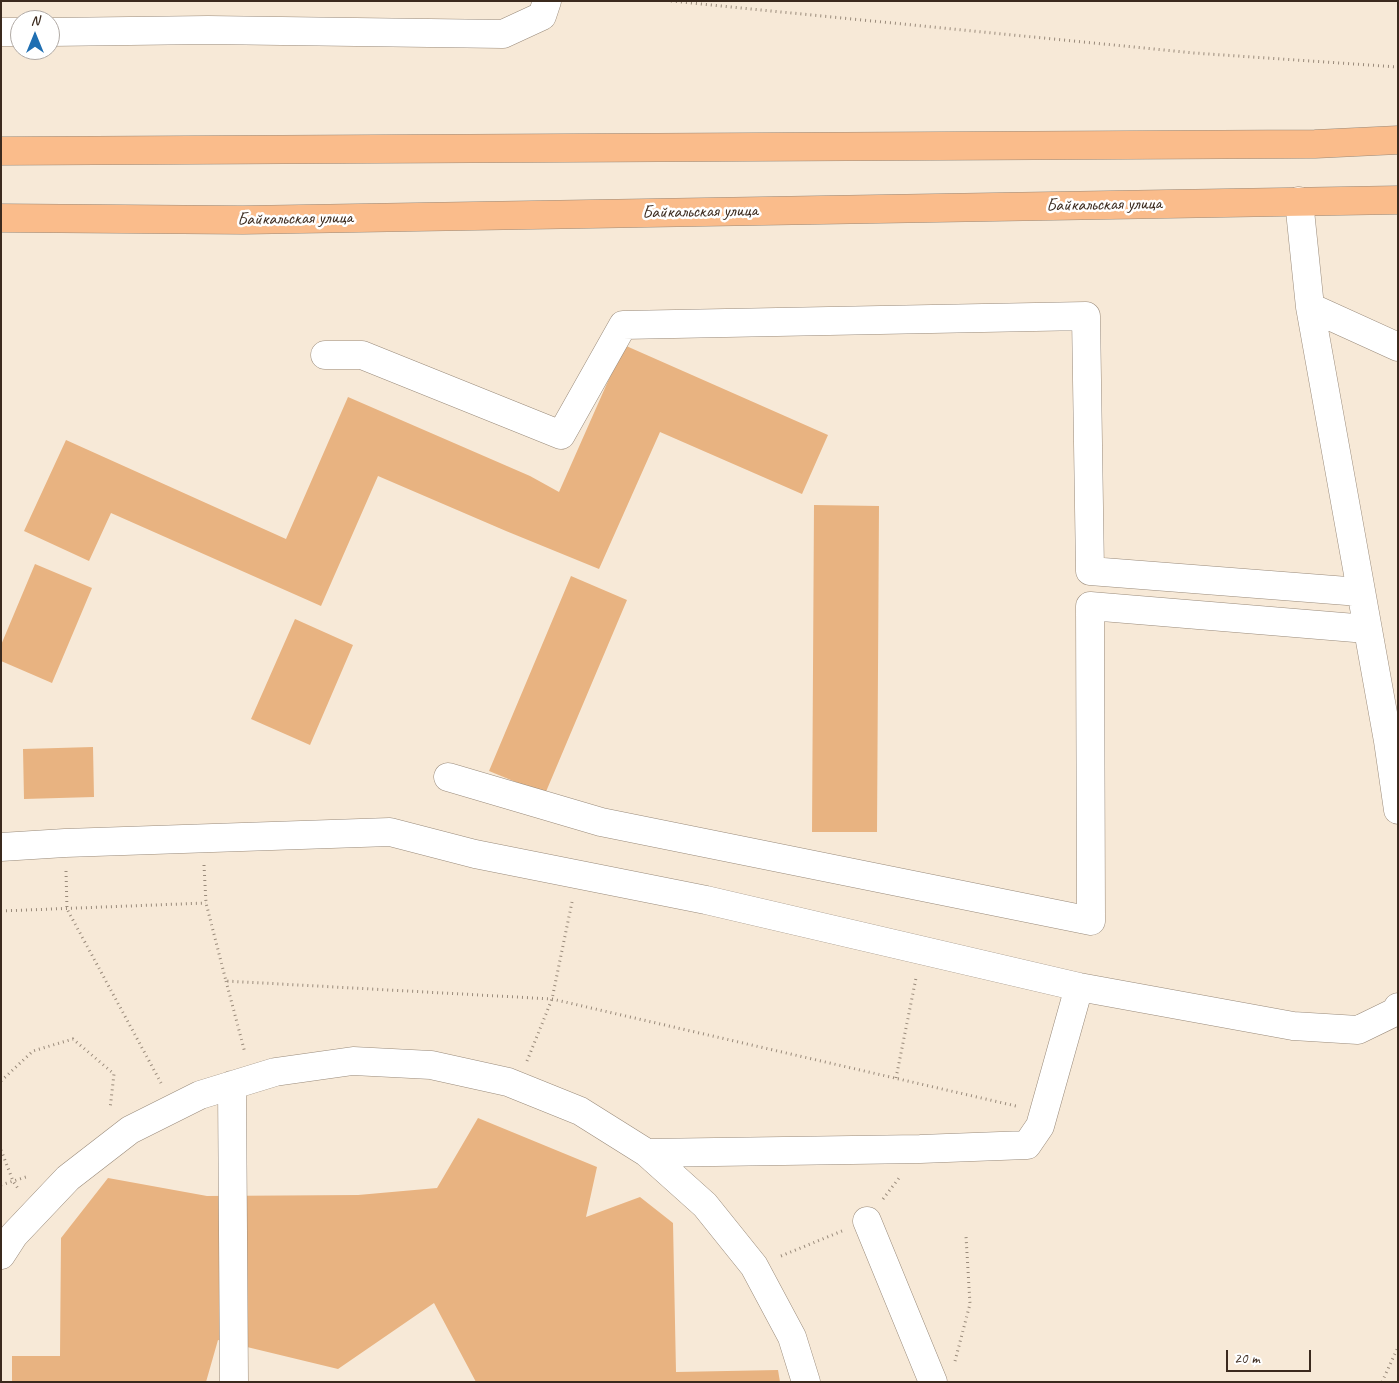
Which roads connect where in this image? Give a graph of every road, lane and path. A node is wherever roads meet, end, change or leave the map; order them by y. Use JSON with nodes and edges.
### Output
{"nodes":[{"id":1,"x":547,"y":1,"type":"edge"},
{"id":2,"x":670,"y":1,"type":"edge"},
{"id":3,"x":60,"y":32,"type":"edge"},
{"id":4,"x":1398,"y":67,"type":"edge"},
{"id":5,"x":1398,"y":140,"type":"edge"},
{"id":6,"x":1,"y":151,"type":"edge"},
{"id":7,"x":1398,"y":200,"type":"edge"},
{"id":8,"x":1299,"y":201,"type":"junction"},
{"id":9,"x":1,"y":218,"type":"edge"},
{"id":10,"x":1310,"y":307,"type":"junction"},
{"id":11,"x":1398,"y":347,"type":"edge"},
{"id":12,"x":325,"y":355,"type":"dead end"},
{"id":13,"x":1090,"y":570,"type":"junction"},
{"id":14,"x":1360,"y":592,"type":"junction"},
{"id":15,"x":1090,"y":606,"type":"junction"},
{"id":16,"x":1367,"y":629,"type":"junction"},
{"id":17,"x":448,"y":777,"type":"dead end"},
{"id":18,"x":1398,"y":810,"type":"edge"},
{"id":19,"x":202,"y":838,"type":"junction"},
{"id":20,"x":65,"y":843,"type":"junction"},
{"id":21,"x":1,"y":847,"type":"edge"},
{"id":22,"x":578,"y":874,"type":"junction"},
{"id":23,"x":206,"y":903,"type":"junction"},
{"id":24,"x":67,"y":909,"type":"junction"},
{"id":25,"x":1,"y":911,"type":"edge"},
{"id":26,"x":921,"y":950,"type":"junction"},
{"id":27,"x":226,"y":981,"type":"junction"},
{"id":28,"x":1079,"y":987,"type":"junction"},
{"id":29,"x":552,"y":999,"type":"junction"},
{"id":30,"x":1398,"y":1007,"type":"edge"},
{"id":31,"x":896,"y":1078,"type":"junction"},
{"id":32,"x":1,"y":1081,"type":"edge"},
{"id":33,"x":242,"y":1082,"type":"junction"},
{"id":34,"x":517,"y":1085,"type":"junction"},
{"id":35,"x":174,"y":1108,"type":"junction"},
{"id":36,"x":1044,"y":1112,"type":"junction"},
{"id":37,"x":110,"y":1113,"type":"dead end"},
{"id":38,"x":920,"y":1149,"type":"junction"},
{"id":39,"x":1,"y":1150,"type":"edge"},
{"id":40,"x":647,"y":1152,"type":"junction"},
{"id":41,"x":30,"y":1176,"type":"dead end"},
{"id":42,"x":13,"y":1181,"type":"junction"},
{"id":43,"x":1,"y":1185,"type":"edge"},
{"id":44,"x":36,"y":1212,"type":"junction"},
{"id":45,"x":867,"y":1221,"type":"junction"},
{"id":46,"x":966,"y":1236,"type":"dead end"},
{"id":47,"x":1,"y":1254,"type":"edge"},
{"id":48,"x":754,"y":1266,"type":"junction"},
{"id":49,"x":1398,"y":1347,"type":"edge"},
{"id":50,"x":954,"y":1364,"type":"dead end"},
{"id":51,"x":234,"y":1382,"type":"edge"},
{"id":52,"x":806,"y":1382,"type":"edge"},
{"id":53,"x":933,"y":1382,"type":"edge"},
{"id":54,"x":1382,"y":1382,"type":"edge"}],
"edges":[{"from":1,"to":3,"type":"street"},
{"from":2,"to":4,"type":"path"},
{"from":5,"to":6,"type":"main road"},
{"from":7,"to":8,"type":"main road","name":"Байкальская улица"},
{"from":8,"to":9,"type":"main road","name":"Байкальская улица"},
{"from":8,"to":10,"type":"street"},
{"from":10,"to":11,"type":"street"},
{"from":10,"to":14,"type":"street"},
{"from":12,"to":13,"type":"street"},
{"from":13,"to":14,"type":"street"},
{"from":13,"to":15,"type":"street"},
{"from":14,"to":16,"type":"street"},
{"from":15,"to":16,"type":"street"},
{"from":15,"to":17,"type":"street"},
{"from":16,"to":18,"type":"street"},
{"from":19,"to":20,"type":"street"},
{"from":19,"to":22,"type":"street"},
{"from":19,"to":23,"type":"path"},
{"from":20,"to":21,"type":"street"},
{"from":20,"to":24,"type":"path"},
{"from":22,"to":26,"type":"street"},
{"from":22,"to":29,"type":"path"},
{"from":23,"to":24,"type":"path"},
{"from":23,"to":27,"type":"path"},
{"from":24,"to":25,"type":"path"},
{"from":24,"to":35,"type":"path"},
{"from":26,"to":28,"type":"street"},
{"from":26,"to":31,"type":"path"},
{"from":27,"to":29,"type":"path"},
{"from":27,"to":33,"type":"path"},
{"from":28,"to":30,"type":"street"},
{"from":28,"to":36,"type":"street"},
{"from":29,"to":31,"type":"path"},
{"from":29,"to":34,"type":"path"},
{"from":31,"to":36,"type":"path"},
{"from":32,"to":37,"type":"path"},
{"from":33,"to":34,"type":"street"},
{"from":33,"to":35,"type":"street"},
{"from":33,"to":51,"type":"street"},
{"from":34,"to":40,"type":"street"},
{"from":35,"to":44,"type":"street"},
{"from":36,"to":38,"type":"street"},
{"from":38,"to":40,"type":"street"},
{"from":38,"to":45,"type":"path"},
{"from":39,"to":42,"type":"path"},
{"from":40,"to":48,"type":"street"},
{"from":41,"to":42,"type":"path"},
{"from":42,"to":43,"type":"path"},
{"from":42,"to":44,"type":"path"},
{"from":44,"to":47,"type":"street"},
{"from":45,"to":48,"type":"path"},
{"from":45,"to":53,"type":"street"},
{"from":46,"to":50,"type":"path"},
{"from":48,"to":52,"type":"street"},
{"from":49,"to":54,"type":"path"}]}
